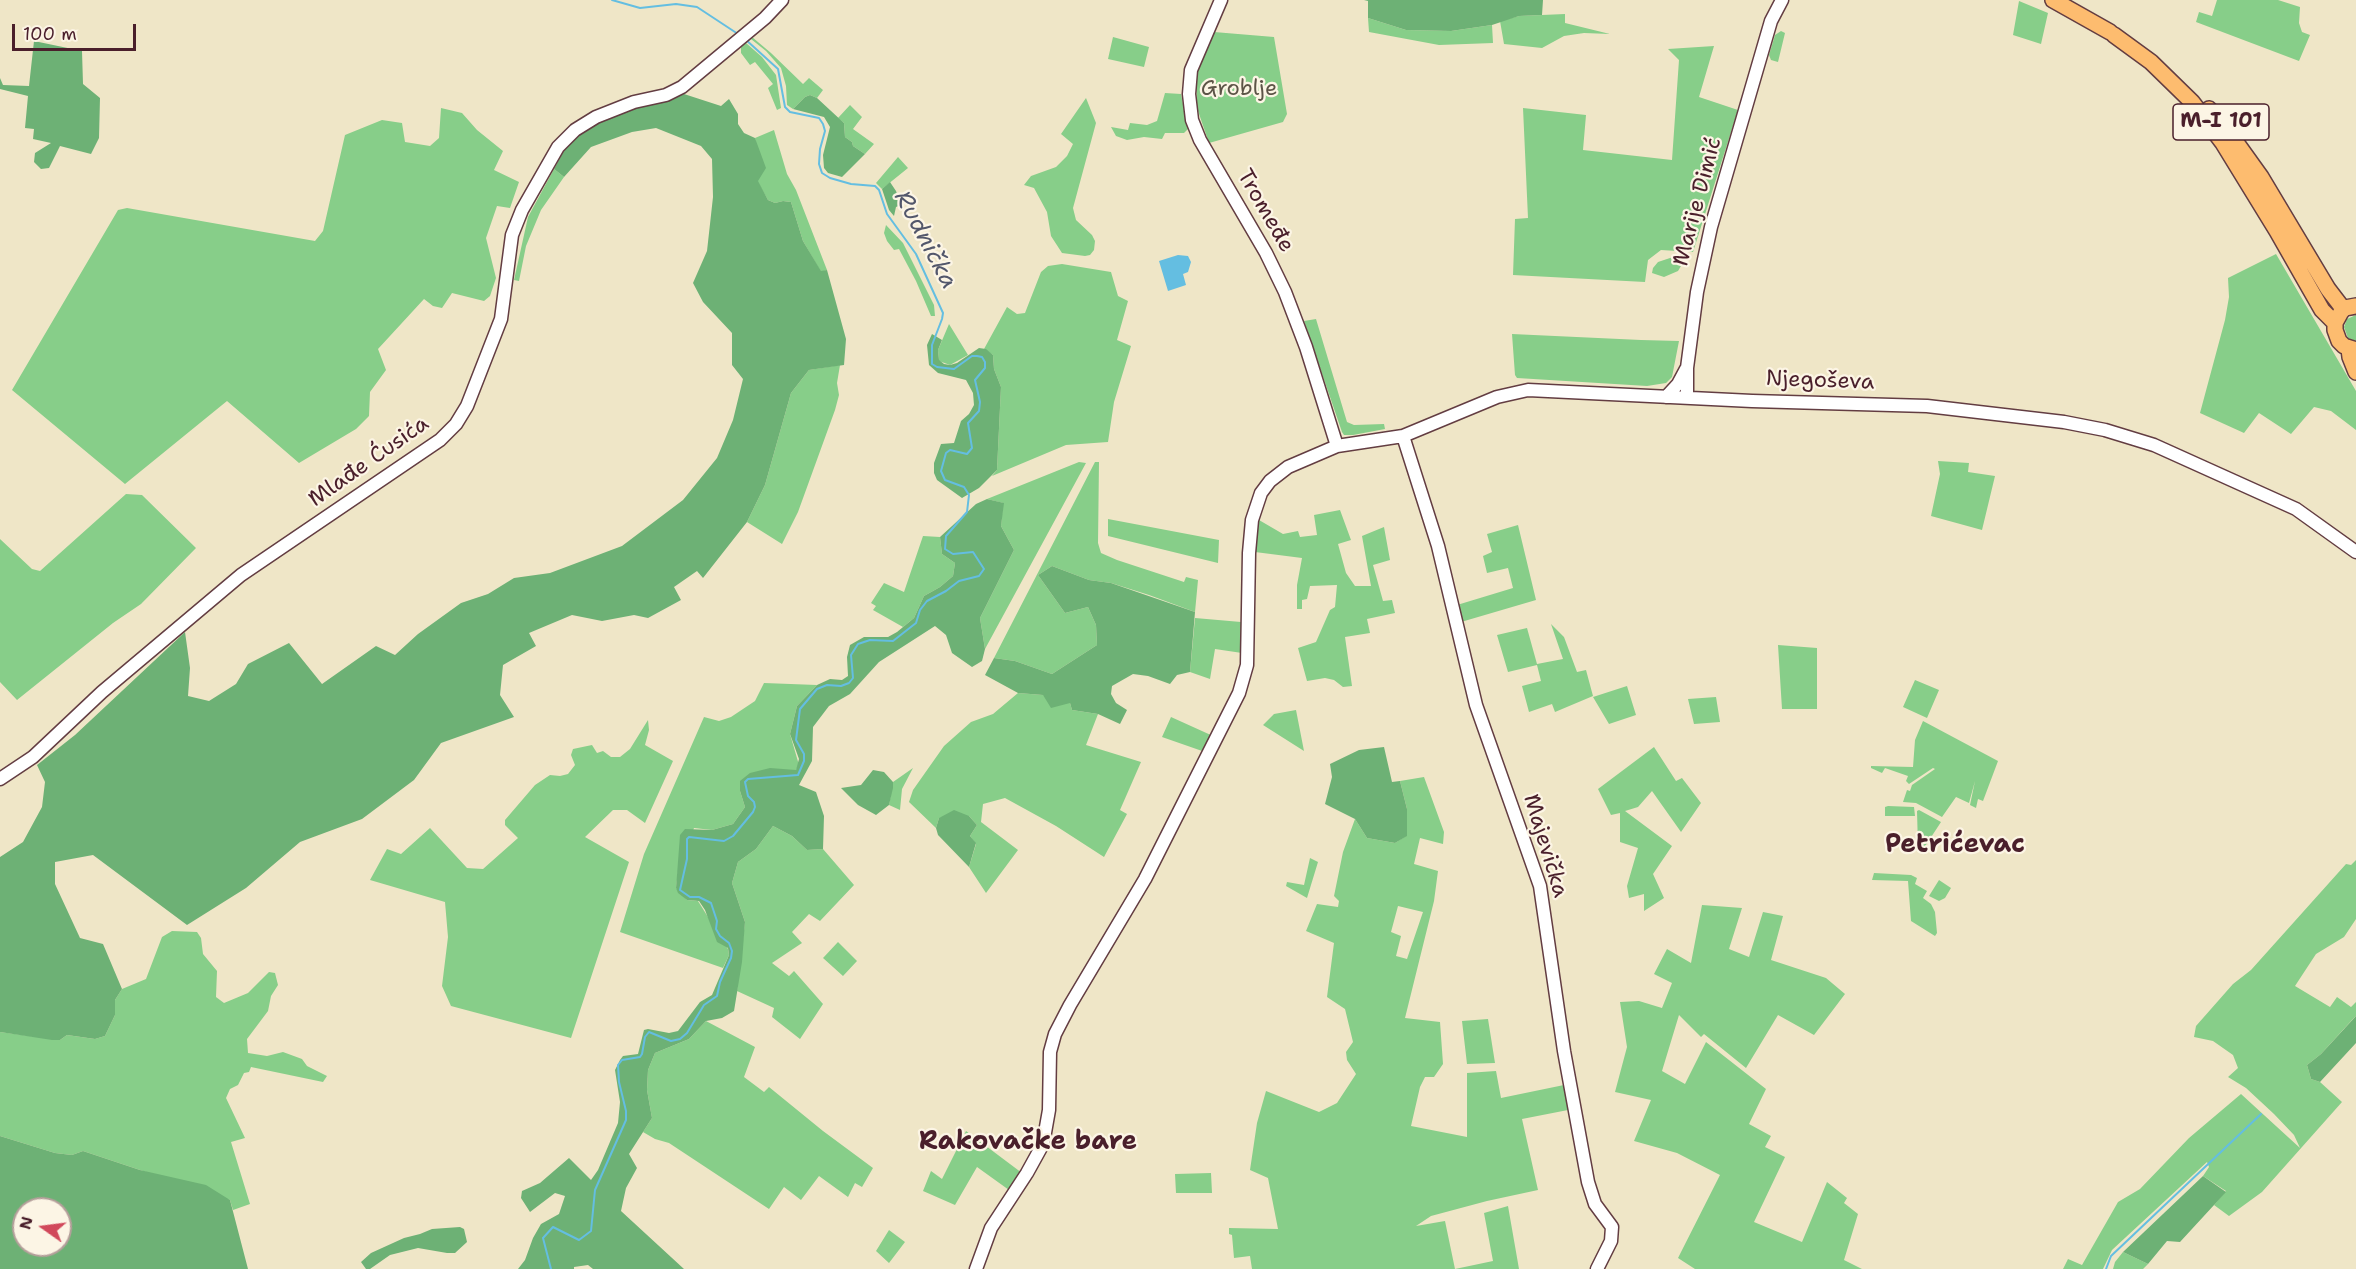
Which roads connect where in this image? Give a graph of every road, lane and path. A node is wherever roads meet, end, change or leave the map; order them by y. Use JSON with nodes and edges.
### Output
{"nodes":[{"id":1,"x":782,"y":0,"type":"edge"},
{"id":2,"x":1221,"y":0,"type":"edge"},
{"id":3,"x":1774,"y":0,"type":"edge"},
{"id":4,"x":1782,"y":0,"type":"edge"},
{"id":5,"x":2053,"y":0,"type":"edge"},
{"id":6,"x":2074,"y":0,"type":"edge"},
{"id":7,"x":1771,"y":21,"type":"junction"},
{"id":8,"x":2113,"y":30,"type":"junction"},
{"id":9,"x":2351,"y":307,"type":"edge"},
{"id":10,"x":2335,"y":323,"type":"junction"},
{"id":11,"x":2353,"y":349,"type":"edge"},
{"id":12,"x":1687,"y":368,"type":"junction"},
{"id":13,"x":2356,"y":372,"type":"edge"},
{"id":14,"x":1666,"y":397,"type":"junction"},
{"id":15,"x":1687,"y":398,"type":"junction"},
{"id":16,"x":1403,"y":436,"type":"junction"},
{"id":17,"x":1337,"y":446,"type":"junction"},
{"id":18,"x":2356,"y":552,"type":"edge"},
{"id":19,"x":0,"y":779,"type":"edge"},
{"id":20,"x":976,"y":1269,"type":"edge"},
{"id":21,"x":1597,"y":1269,"type":"edge"}],
"edges":[{"from":1,"to":19,"type":"street","name":"Mlađe Ćusića"},
{"from":2,"to":17,"type":"street","name":"Tromeđe"},
{"from":3,"to":7,"type":"street","name":"Marije Dimić"},
{"from":4,"to":7,"type":"street","name":"Marije Dimić"},
{"from":5,"to":8,"type":"main road","number":"M-I 101"},
{"from":6,"to":8,"type":"main road","number":"M-I 101"},
{"from":7,"to":12,"type":"street","name":"Marije Dimić"},
{"from":8,"to":9,"type":"main road","number":"M-I 101"},
{"from":8,"to":10,"type":"main road","number":"M-I 101"},
{"from":9,"to":10,"type":"main road","number":"M-I 101"},
{"from":10,"to":11,"type":"main road","number":"M-I 101"},
{"from":11,"to":13,"type":"main road","number":"M-I 101"},
{"from":12,"to":14,"type":"street"},
{"from":12,"to":15,"type":"street","name":"Marije Dimić"},
{"from":14,"to":15,"type":"street","name":"Njegoševa"},
{"from":14,"to":16,"type":"street","name":"Njegoševa"},
{"from":15,"to":18,"type":"street","name":"Njegoševa"},
{"from":16,"to":17,"type":"street","name":"Njegoševa"},
{"from":16,"to":21,"type":"street","name":"Majevička"},
{"from":17,"to":20,"type":"street","name":"Njegoševa"}]}
